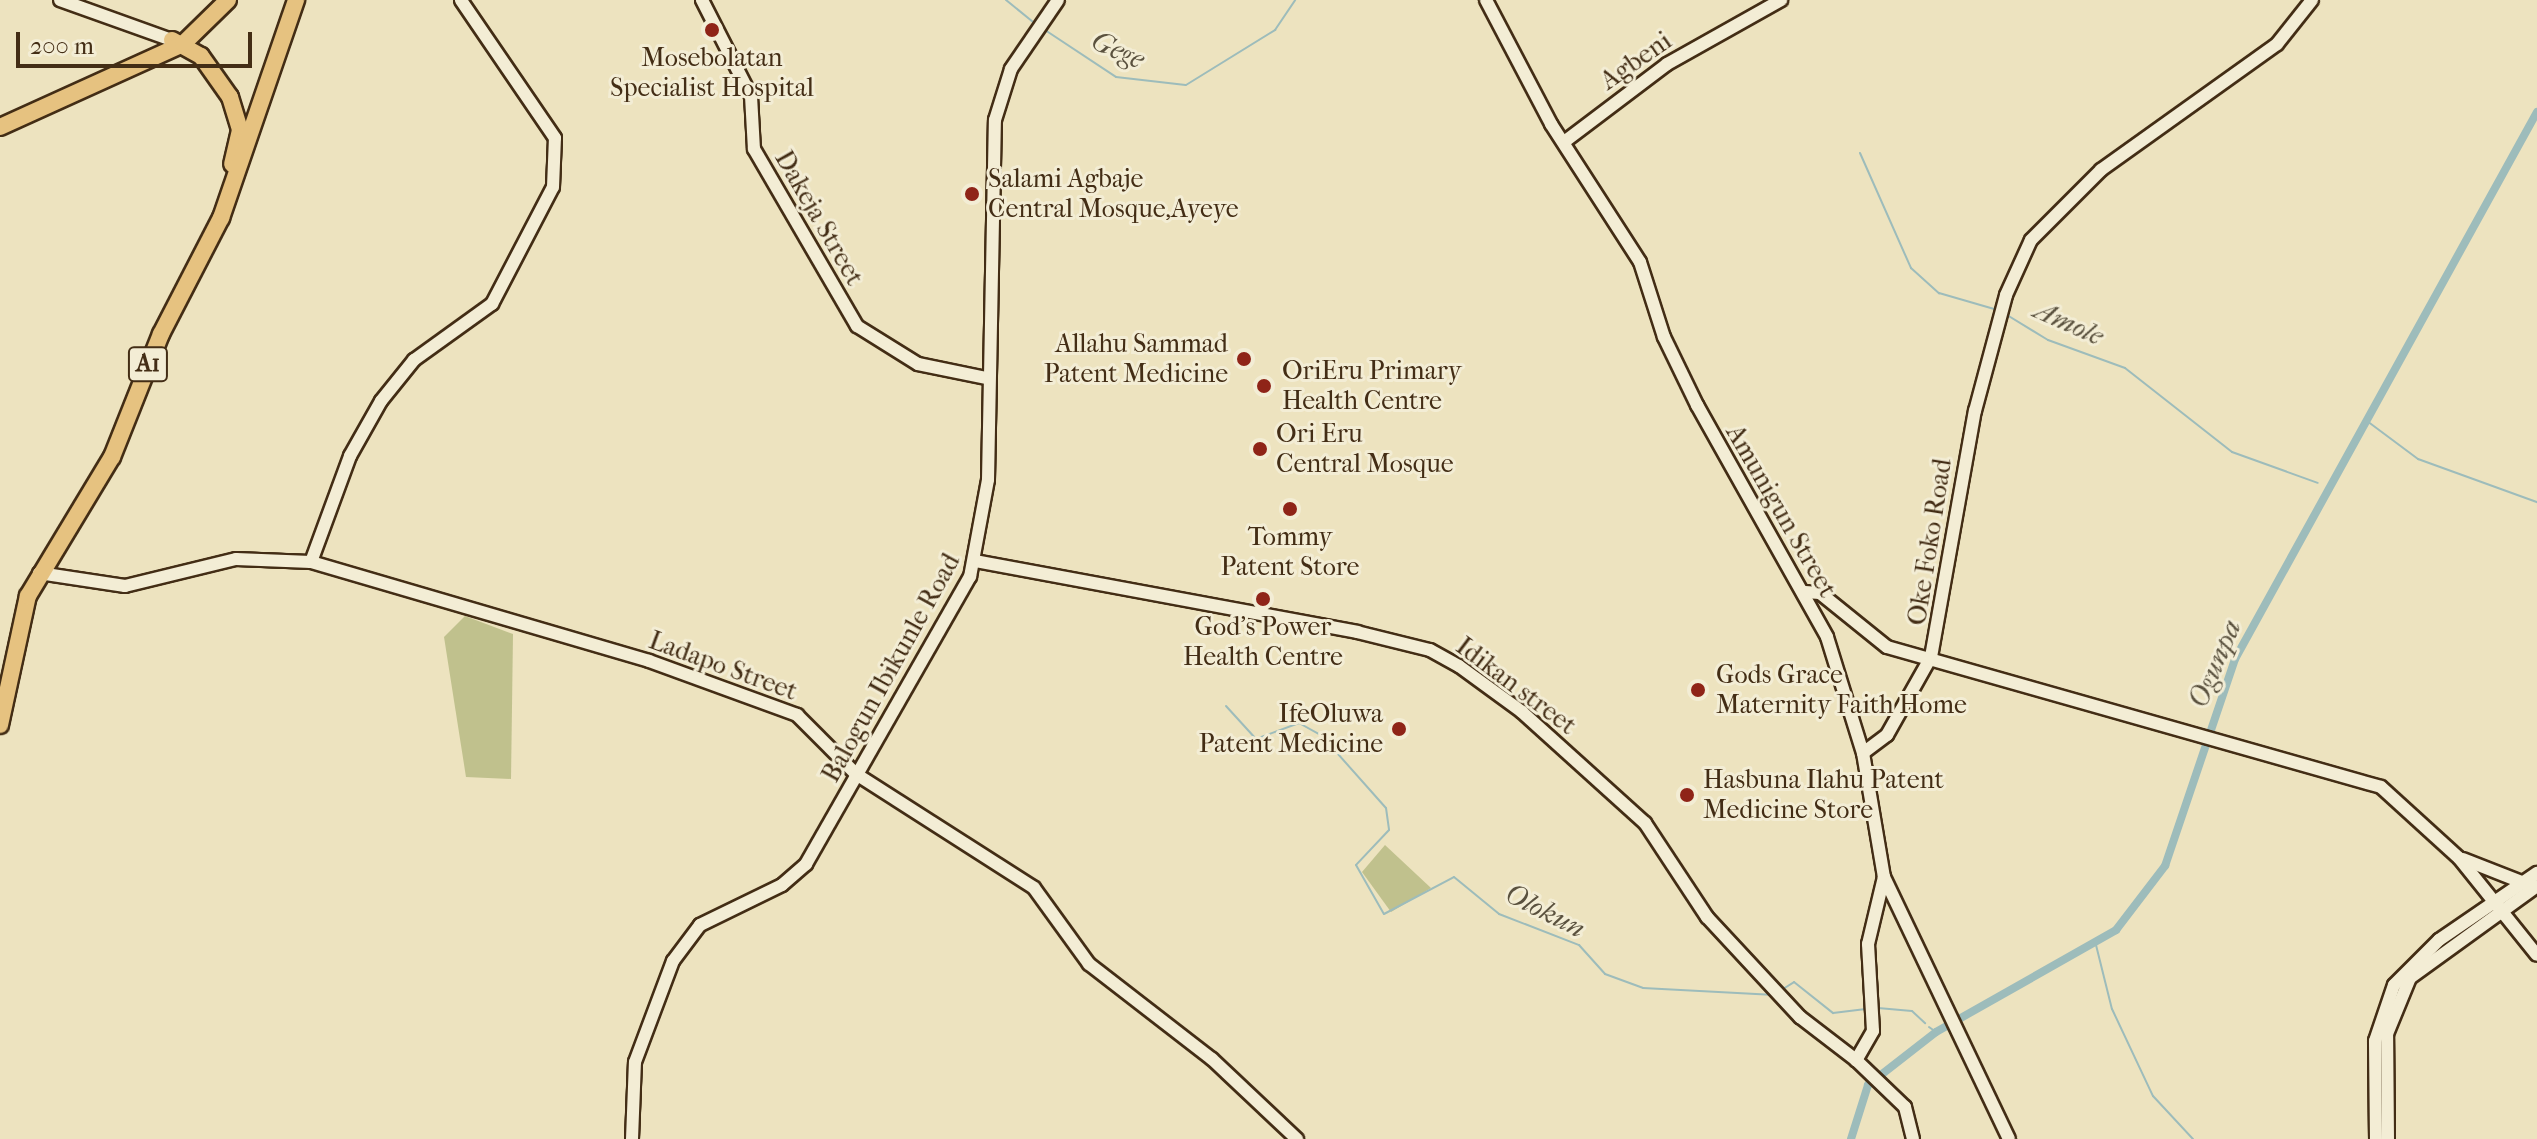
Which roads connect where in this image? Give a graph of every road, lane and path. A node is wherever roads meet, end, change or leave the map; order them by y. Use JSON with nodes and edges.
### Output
{"nodes":[{"id":1,"x":60,"y":0,"type":"edge"},
{"id":2,"x":217,"y":0,"type":"edge"},
{"id":3,"x":228,"y":0,"type":"edge"},
{"id":4,"x":296,"y":0,"type":"edge"},
{"id":5,"x":461,"y":0,"type":"edge"},
{"id":6,"x":702,"y":0,"type":"edge"},
{"id":7,"x":1058,"y":0,"type":"edge"},
{"id":8,"x":1486,"y":0,"type":"edge"},
{"id":9,"x":1781,"y":0,"type":"edge"},
{"id":10,"x":2312,"y":0,"type":"edge"},
{"id":11,"x":177,"y":42,"type":"junction"},
{"id":12,"x":33,"y":108,"type":"junction"},
{"id":13,"x":0,"y":118,"type":"edge"},
{"id":14,"x":0,"y":127,"type":"edge"},
{"id":15,"x":1564,"y":142,"type":"junction"},
{"id":16,"x":222,"y":203,"type":"junction"},
{"id":17,"x":986,"y":378,"type":"junction"},
{"id":18,"x":117,"y":435,"type":"junction"},
{"id":19,"x":975,"y":561,"type":"junction"},
{"id":20,"x":311,"y":562,"type":"junction"},
{"id":21,"x":39,"y":573,"type":"junction"},
{"id":22,"x":1805,"y":592,"type":"junction"},
{"id":23,"x":1931,"y":657,"type":"junction"},
{"id":24,"x":0,"y":662,"type":"edge"},
{"id":25,"x":0,"y":725,"type":"edge"},
{"id":26,"x":1863,"y":753,"type":"junction"},
{"id":27,"x":856,"y":774,"type":"junction"},
{"id":28,"x":2459,"y":858,"type":"junction"},
{"id":29,"x":2537,"y":873,"type":"edge"},
{"id":30,"x":1884,"y":877,"type":"junction"},
{"id":31,"x":2524,"y":883,"type":"junction"},
{"id":32,"x":2537,"y":886,"type":"edge"},
{"id":33,"x":2499,"y":905,"type":"junction"},
{"id":34,"x":2537,"y":955,"type":"edge"},
{"id":35,"x":1856,"y":1060,"type":"junction"},
{"id":36,"x":632,"y":1139,"type":"edge"},
{"id":37,"x":1297,"y":1139,"type":"edge"},
{"id":38,"x":1913,"y":1139,"type":"edge"},
{"id":39,"x":2009,"y":1139,"type":"edge"},
{"id":40,"x":2376,"y":1139,"type":"edge"},
{"id":41,"x":2388,"y":1139,"type":"edge"}],
"edges":[{"from":1,"to":11,"type":"street"},
{"from":2,"to":11,"type":"highway"},
{"from":3,"to":11,"type":"highway"},
{"from":4,"to":16,"type":"highway","number":"A1"},
{"from":5,"to":20,"type":"street"},
{"from":6,"to":17,"type":"street","name":"Dakeja Street"},
{"from":7,"to":17,"type":"street","name":"Balogun Ibikunle Road"},
{"from":8,"to":15,"type":"street","name":"Amunigun Street"},
{"from":9,"to":15,"type":"street","name":"Agbeni"},
{"from":10,"to":23,"type":"street","name":"Oke Foko Road"},
{"from":11,"to":12,"type":"highway"},
{"from":11,"to":16,"type":"highway","number":"A1"},
{"from":12,"to":13,"type":"highway"},
{"from":12,"to":14,"type":"highway"},
{"from":15,"to":22,"type":"street","name":"Amunigun Street"},
{"from":16,"to":18,"type":"highway","number":"A1"},
{"from":17,"to":19,"type":"street","name":"Balogun Ibikunle Road"},
{"from":18,"to":21,"type":"highway","number":"A1"},
{"from":18,"to":24,"type":"highway","number":"A1"},
{"from":19,"to":27,"type":"street","name":"Balogun Ibikunle Road"},
{"from":19,"to":35,"type":"street","name":"Idikan street"},
{"from":20,"to":21,"type":"street","name":"Ladapo Street"},
{"from":20,"to":27,"type":"street","name":"Ladapo Street"},
{"from":21,"to":25,"type":"highway","number":"A1"},
{"from":22,"to":23,"type":"street"},
{"from":22,"to":26,"type":"street","name":"Amunigun Street"},
{"from":23,"to":26,"type":"street","name":"Oke Foko Road"},
{"from":23,"to":28,"type":"street"},
{"from":26,"to":30,"type":"street","name":"Amunigun Street"},
{"from":27,"to":36,"type":"street","name":"Balogun Ibikunle Road"},
{"from":27,"to":37,"type":"street","name":"Ladapo Street"},
{"from":28,"to":31,"type":"street"},
{"from":28,"to":33,"type":"street"},
{"from":29,"to":31,"type":"street"},
{"from":30,"to":35,"type":"street","name":"Amunigun Street"},
{"from":30,"to":39,"type":"street"},
{"from":31,"to":33,"type":"street"},
{"from":32,"to":33,"type":"street"},
{"from":33,"to":34,"type":"street"},
{"from":33,"to":40,"type":"street"},
{"from":33,"to":41,"type":"street"},
{"from":35,"to":38,"type":"street"}]}
